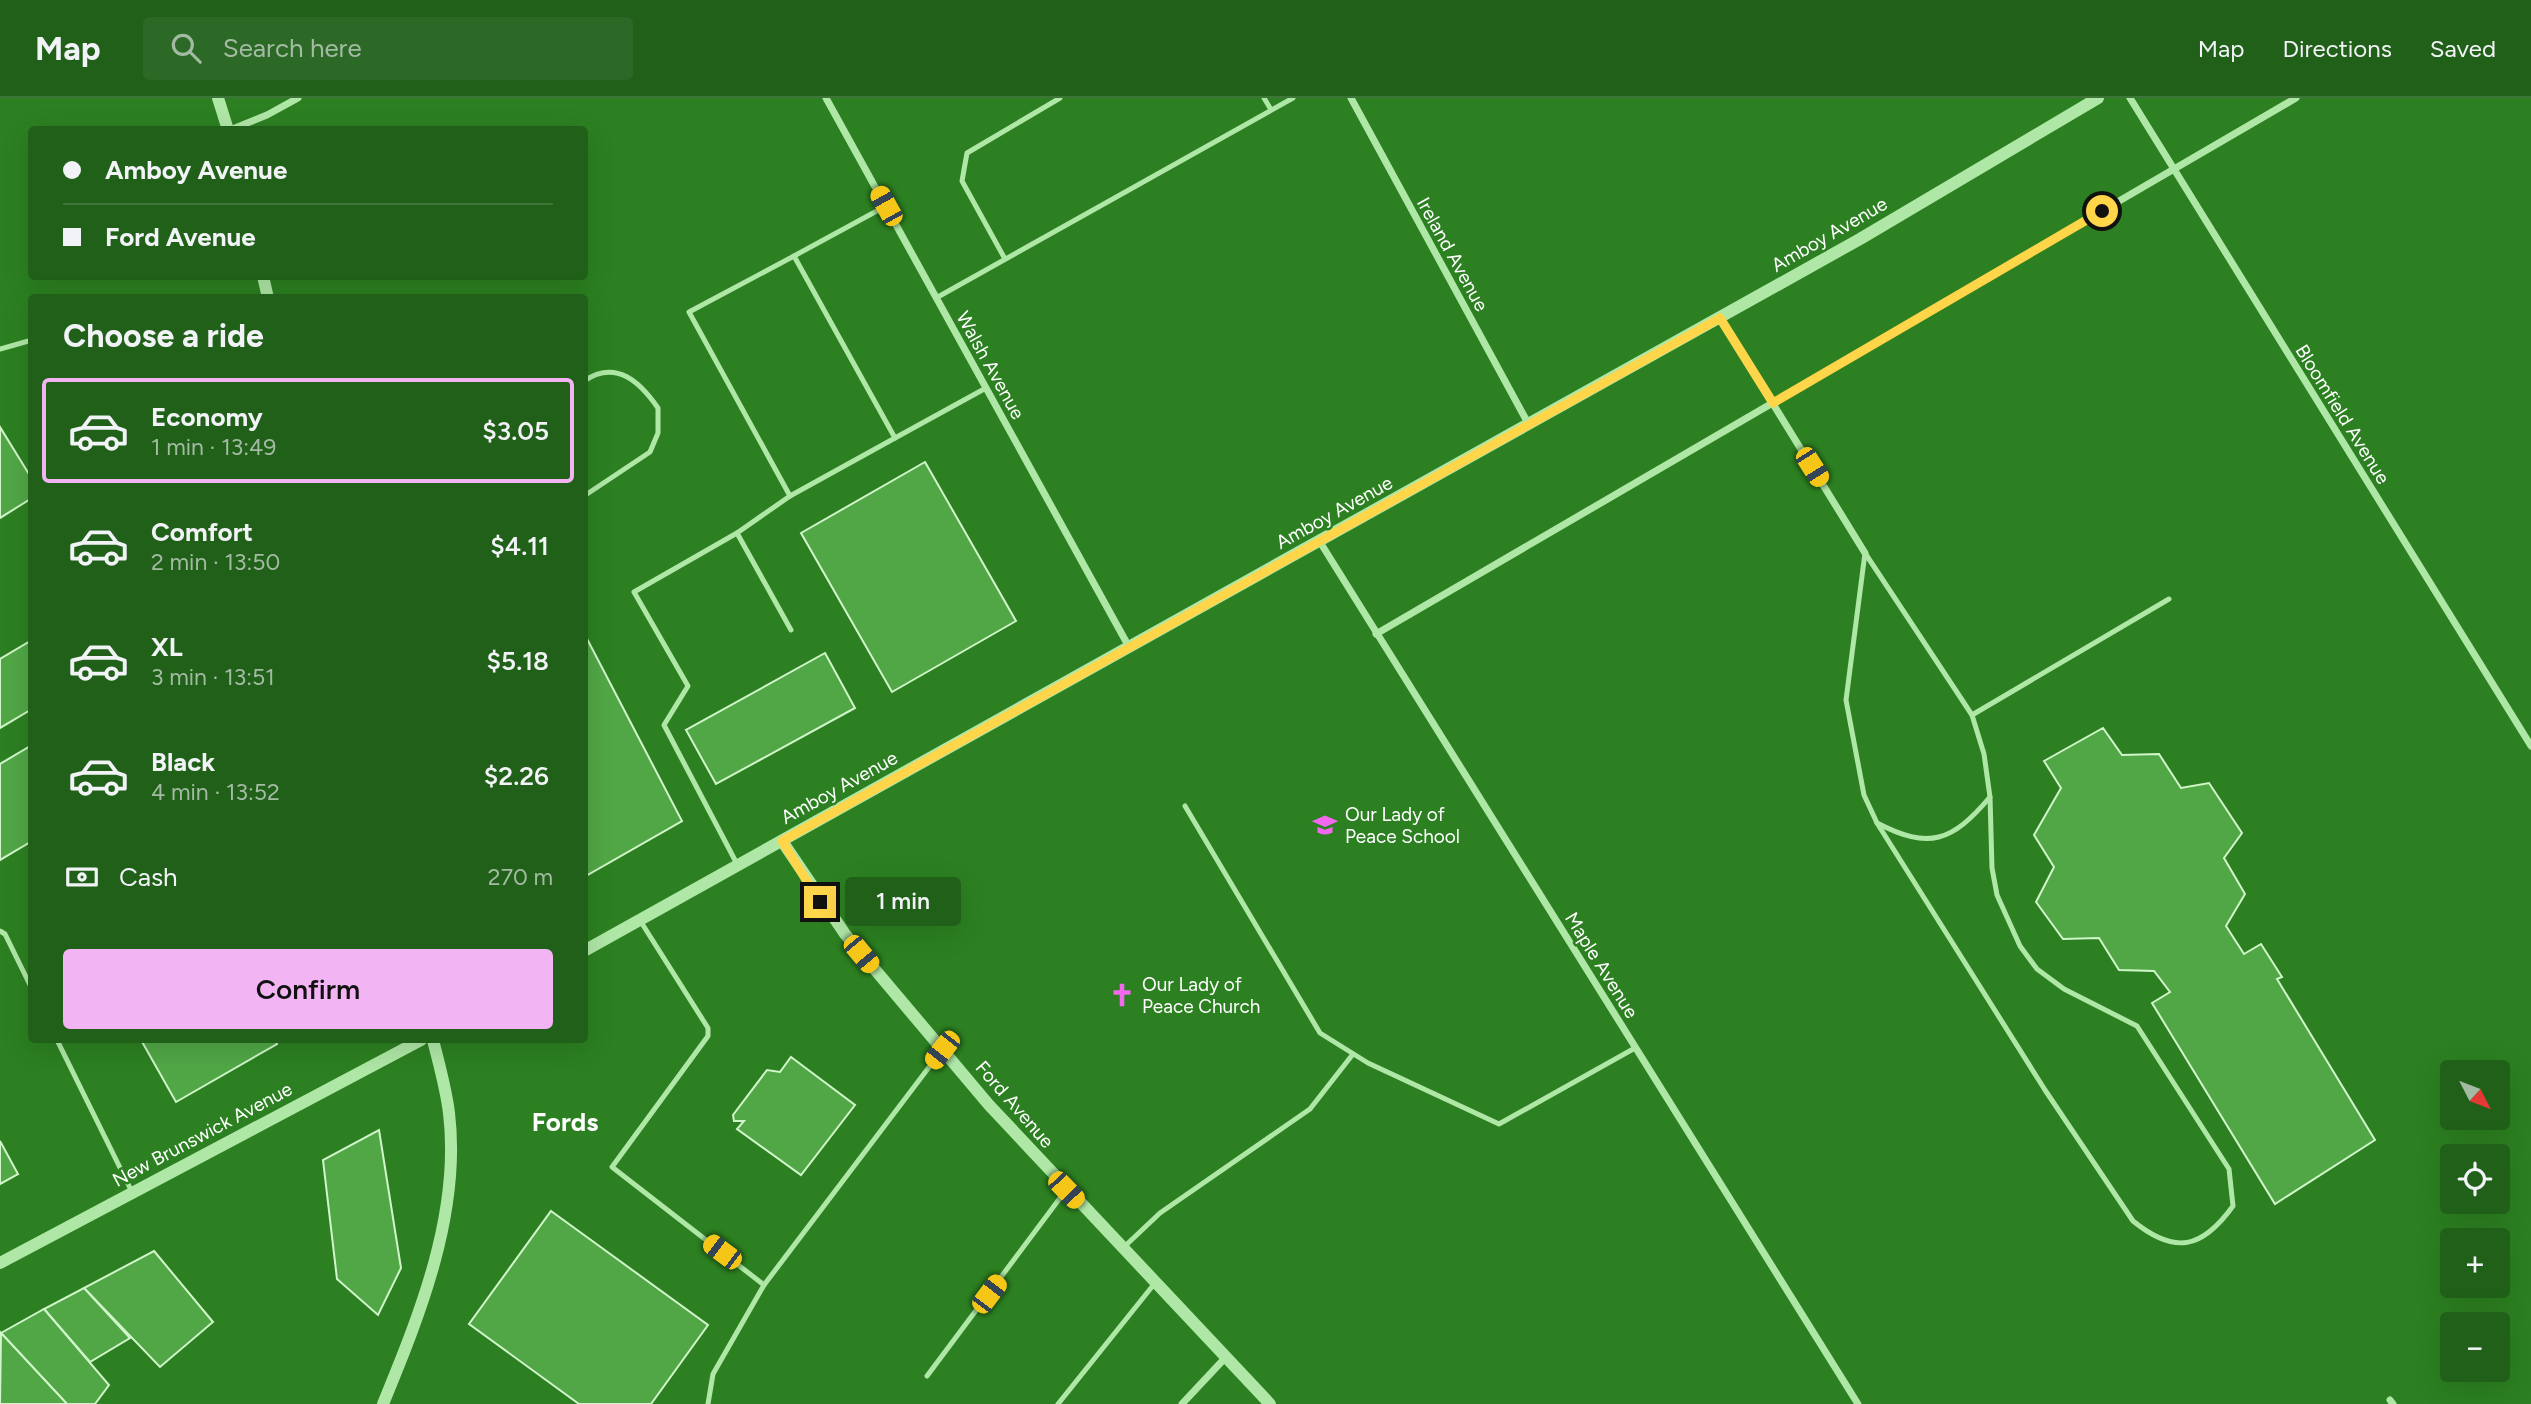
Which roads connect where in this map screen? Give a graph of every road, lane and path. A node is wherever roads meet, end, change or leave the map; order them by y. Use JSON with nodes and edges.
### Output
{"nodes":[{"id":1,"x":218,"y":98,"type":"edge"},
{"id":2,"x":298,"y":98,"type":"edge"},
{"id":3,"x":826,"y":98,"type":"edge"},
{"id":4,"x":1060,"y":98,"type":"edge"},
{"id":5,"x":1264,"y":98,"type":"edge"},
{"id":6,"x":1293,"y":98,"type":"edge"},
{"id":7,"x":1350,"y":98,"type":"edge"},
{"id":8,"x":2098,"y":98,"type":"edge"},
{"id":9,"x":2130,"y":98,"type":"edge"},
{"id":10,"x":2296,"y":98,"type":"edge"},
{"id":11,"x":1270,"y":108,"type":"junction"},
{"id":12,"x":228,"y":126,"type":"edge"},
{"id":13,"x":238,"y":126,"type":"edge"},
{"id":14,"x":2173,"y":170,"type":"junction"},
{"id":15,"x":886,"y":206,"type":"junction"},
{"id":16,"x":794,"y":256,"type":"junction"},
{"id":17,"x":1006,"y":259,"type":"junction"},
{"id":18,"x":936,"y":298,"type":"junction"},
{"id":19,"x":1720,"y":318,"type":"junction"},
{"id":20,"x":28,"y":341,"type":"edge"},
{"id":21,"x":0,"y":349,"type":"edge"},
{"id":22,"x":588,"y":378,"type":"edge"},
{"id":23,"x":986,"y":388,"type":"junction"},
{"id":24,"x":1773,"y":403,"type":"junction"},
{"id":25,"x":1529,"y":425,"type":"junction"},
{"id":26,"x":895,"y":438,"type":"junction"},
{"id":27,"x":588,"y":493,"type":"edge"},
{"id":28,"x":790,"y":496,"type":"junction"},
{"id":29,"x":737,"y":533,"type":"junction"},
{"id":30,"x":1320,"y":542,"type":"junction"},
{"id":31,"x":1865,"y":553,"type":"junction"},
{"id":32,"x":2169,"y":599,"type":"dead end"},
{"id":33,"x":791,"y":630,"type":"dead end"},
{"id":34,"x":1376,"y":634,"type":"junction"},
{"id":35,"x":1130,"y":648,"type":"junction"},
{"id":36,"x":1972,"y":715,"type":"junction"},
{"id":37,"x":2531,"y":746,"type":"edge"},
{"id":38,"x":1990,"y":797,"type":"junction"},
{"id":39,"x":1185,"y":806,"type":"dead end"},
{"id":40,"x":1877,"y":823,"type":"junction"},
{"id":41,"x":782,"y":841,"type":"junction"},
{"id":42,"x":738,"y":865,"type":"junction"},
{"id":43,"x":640,"y":920,"type":"junction"},
{"id":44,"x":0,"y":931,"type":"edge"},
{"id":45,"x":588,"y":949,"type":"edge"},
{"id":46,"x":28,"y":981,"type":"edge"},
{"id":47,"x":58,"y":1043,"type":"edge"},
{"id":48,"x":415,"y":1043,"type":"edge"},
{"id":49,"x":434,"y":1043,"type":"edge"},
{"id":50,"x":1635,"y":1048,"type":"junction"},
{"id":51,"x":942,"y":1050,"type":"junction"},
{"id":52,"x":1353,"y":1054,"type":"junction"},
{"id":53,"x":1066,"y":1190,"type":"junction"},
{"id":54,"x":132,"y":1192,"type":"junction"},
{"id":55,"x":1123,"y":1249,"type":"junction"},
{"id":56,"x":0,"y":1263,"type":"edge"},
{"id":57,"x":1155,"y":1283,"type":"junction"},
{"id":58,"x":764,"y":1285,"type":"junction"},
{"id":59,"x":1226,"y":1357,"type":"junction"},
{"id":60,"x":927,"y":1376,"type":"dead end"},
{"id":61,"x":383,"y":1404,"type":"edge"},
{"id":62,"x":708,"y":1404,"type":"edge"},
{"id":63,"x":1058,"y":1404,"type":"edge"},
{"id":64,"x":1182,"y":1404,"type":"edge"},
{"id":65,"x":1270,"y":1404,"type":"edge"},
{"id":66,"x":1858,"y":1404,"type":"edge"}],
"edges":[{"from":1,"to":12,"type":"street"},
{"from":2,"to":13,"type":"street"},
{"from":3,"to":15,"type":"street","name":"Walsh Avenue"},
{"from":4,"to":17,"type":"lane"},
{"from":5,"to":11,"type":"lane"},
{"from":6,"to":11,"type":"lane"},
{"from":7,"to":25,"type":"street","name":"Ireland Avenue"},
{"from":8,"to":19,"type":"street","name":"Amboy Avenue"},
{"from":9,"to":14,"type":"street","name":"Bloomfield Avenue"},
{"from":10,"to":14,"type":"street"},
{"from":11,"to":17,"type":"lane"},
{"from":14,"to":24,"type":"street"},
{"from":14,"to":37,"type":"street","name":"Bloomfield Avenue"},
{"from":15,"to":16,"type":"lane"},
{"from":15,"to":18,"type":"street","name":"Walsh Avenue"},
{"from":16,"to":26,"type":"lane"},
{"from":16,"to":28,"type":"lane"},
{"from":17,"to":18,"type":"lane"},
{"from":18,"to":23,"type":"street","name":"Walsh Avenue"},
{"from":19,"to":24,"type":"street"},
{"from":19,"to":25,"type":"street","name":"Amboy Avenue"},
{"from":20,"to":21,"type":"lane"},
{"from":22,"to":27,"type":"lane"},
{"from":23,"to":26,"type":"lane"},
{"from":23,"to":35,"type":"street","name":"Walsh Avenue"},
{"from":24,"to":31,"type":"street"},
{"from":24,"to":34,"type":"street"},
{"from":25,"to":30,"type":"street","name":"Amboy Avenue"},
{"from":26,"to":28,"type":"lane"},
{"from":28,"to":29,"type":"lane"},
{"from":29,"to":33,"type":"lane"},
{"from":29,"to":42,"type":"lane"},
{"from":30,"to":34,"type":"street","name":"Maple Avenue"},
{"from":30,"to":35,"type":"street","name":"Amboy Avenue"},
{"from":31,"to":36,"type":"lane"},
{"from":31,"to":40,"type":"lane"},
{"from":32,"to":36,"type":"lane"},
{"from":34,"to":50,"type":"street","name":"Maple Avenue"},
{"from":35,"to":41,"type":"street","name":"Amboy Avenue"},
{"from":36,"to":38,"type":"lane"},
{"from":38,"to":40,"type":"lane"},
{"from":38,"to":40,"type":"lane"},
{"from":39,"to":52,"type":"lane"},
{"from":41,"to":42,"type":"street","name":"Amboy Avenue"},
{"from":41,"to":51,"type":"street","name":"Ford Avenue"},
{"from":42,"to":43,"type":"street","name":"Amboy Avenue"},
{"from":43,"to":45,"type":"street","name":"Amboy Avenue"},
{"from":43,"to":58,"type":"lane"},
{"from":44,"to":46,"type":"lane"},
{"from":47,"to":54,"type":"lane"},
{"from":48,"to":54,"type":"street","name":"New Brunswick Avenue"},
{"from":49,"to":61,"type":"street"},
{"from":50,"to":52,"type":"lane"},
{"from":50,"to":66,"type":"street","name":"Maple Avenue"},
{"from":51,"to":53,"type":"street","name":"Ford Avenue"},
{"from":51,"to":58,"type":"lane"},
{"from":52,"to":55,"type":"lane"},
{"from":53,"to":55,"type":"street","name":"Ford Avenue"},
{"from":53,"to":60,"type":"lane"},
{"from":54,"to":56,"type":"street","name":"New Brunswick Avenue"},
{"from":55,"to":57,"type":"street","name":"Ford Avenue"},
{"from":57,"to":59,"type":"street","name":"Ford Avenue"},
{"from":57,"to":63,"type":"lane"},
{"from":58,"to":62,"type":"lane"},
{"from":59,"to":64,"type":"street"},
{"from":59,"to":65,"type":"street","name":"Ford Avenue"}]}
